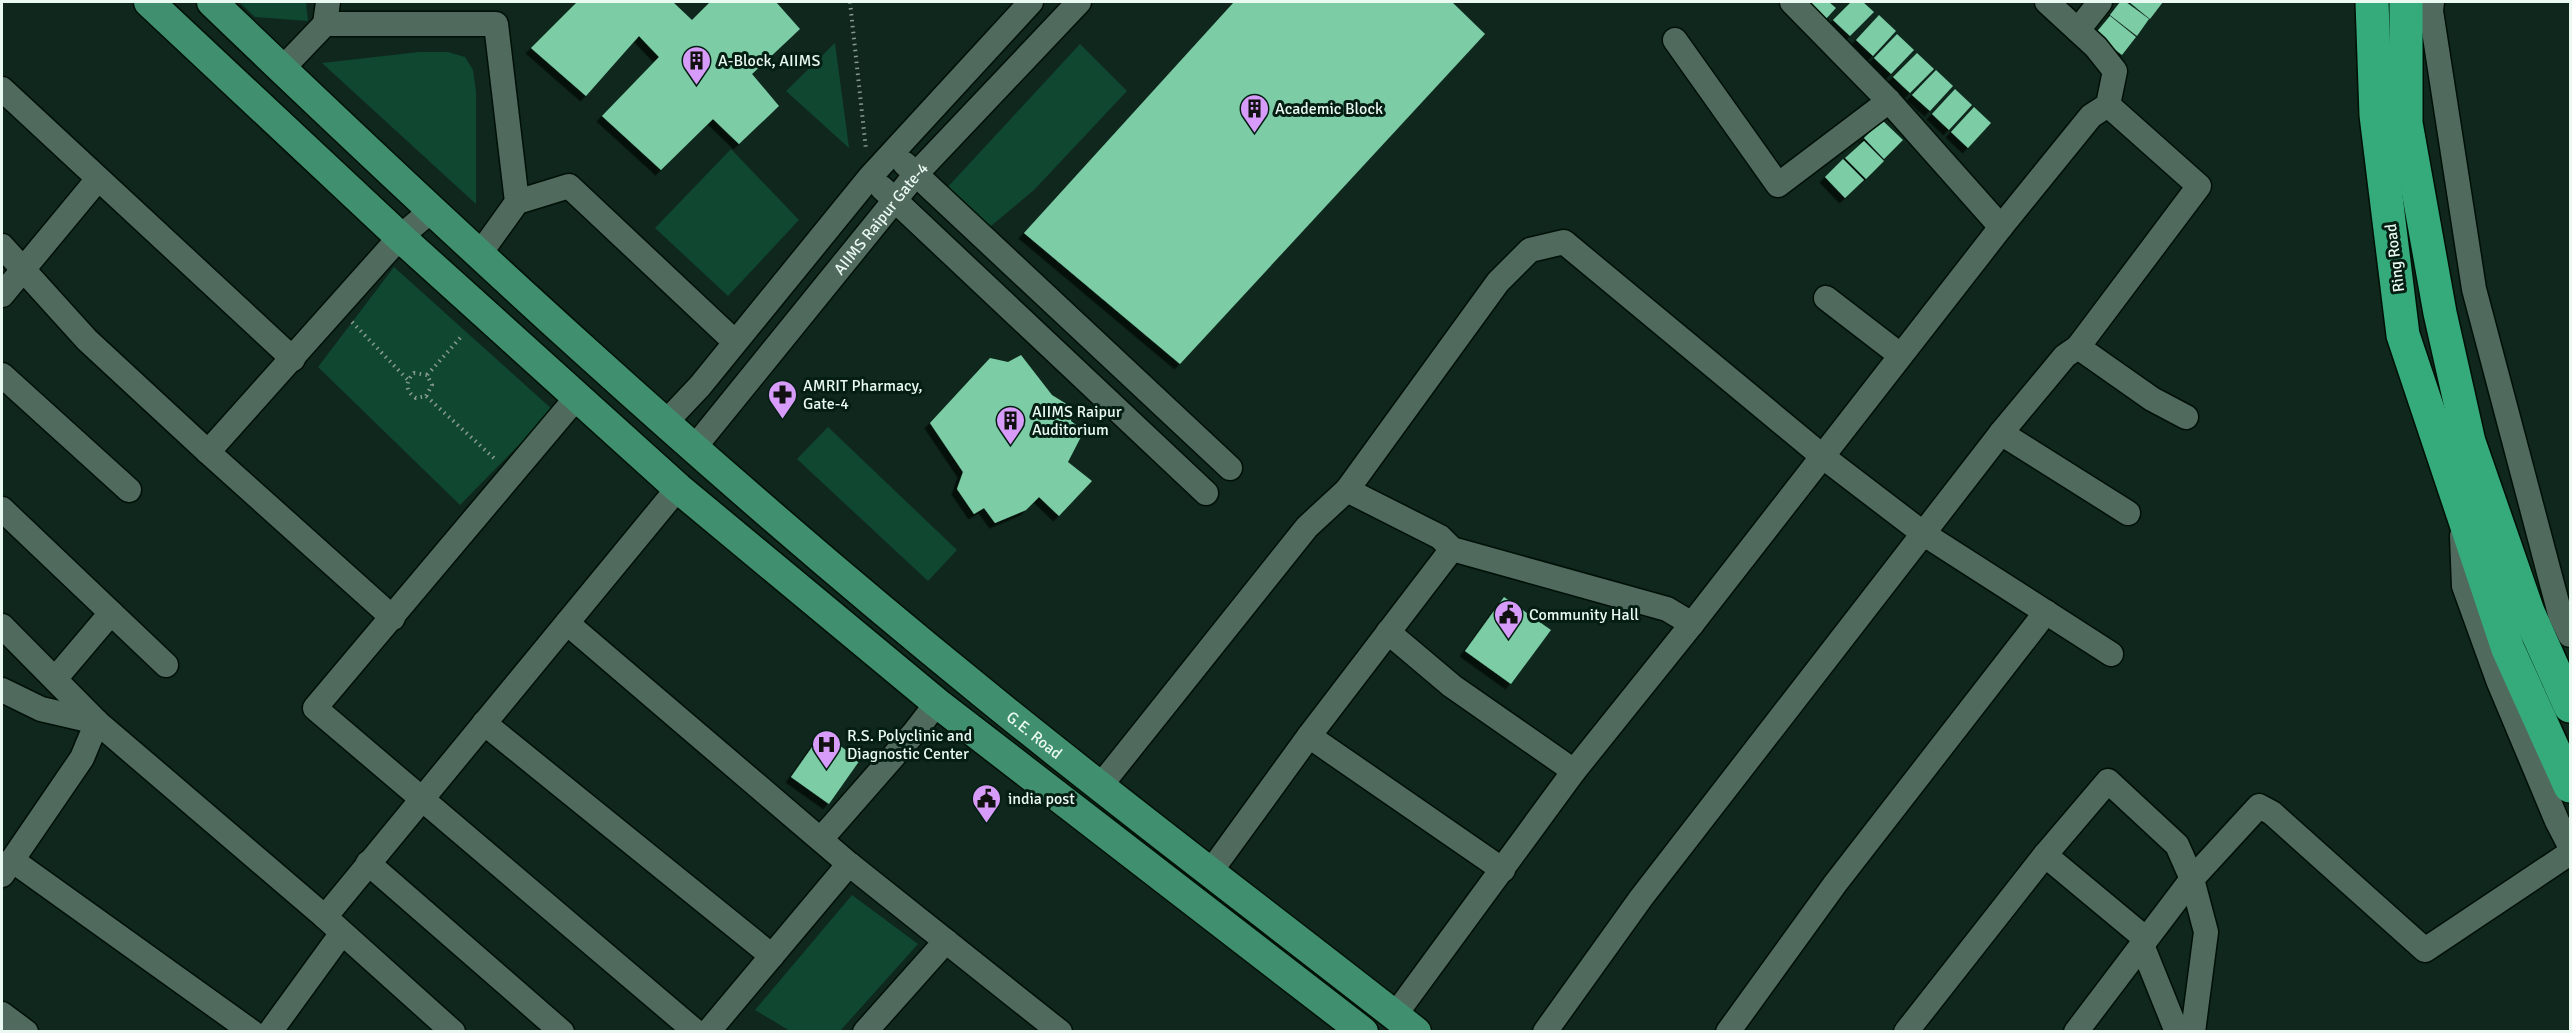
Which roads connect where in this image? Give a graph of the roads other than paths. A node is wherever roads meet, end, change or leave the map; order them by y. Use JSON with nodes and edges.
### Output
{"nodes":[{"id":1,"x":149,"y":2,"type":"edge"},
{"id":2,"x":212,"y":2,"type":"edge"},
{"id":3,"x":1031,"y":2,"type":"edge"},
{"id":4,"x":1079,"y":2,"type":"edge"},
{"id":5,"x":1792,"y":2,"type":"edge"},
{"id":6,"x":2047,"y":2,"type":"edge"},
{"id":7,"x":2100,"y":2,"type":"edge"},
{"id":8,"x":2372,"y":2,"type":"edge"},
{"id":9,"x":2406,"y":2,"type":"edge"},
{"id":10,"x":2432,"y":2,"type":"edge"},
{"id":11,"x":327,"y":13,"type":"edge"},
{"id":12,"x":2078,"y":30,"type":"junction"},
{"id":13,"x":1675,"y":40,"type":"dead end"},
{"id":14,"x":282,"y":69,"type":"junction"},
{"id":15,"x":2,"y":89,"type":"edge"},
{"id":16,"x":1889,"y":101,"type":"junction"},
{"id":17,"x":2108,"y":105,"type":"junction"},
{"id":18,"x":892,"y":151,"type":"junction"},
{"id":19,"x":916,"y":174,"type":"junction"},
{"id":20,"x":870,"y":177,"type":"junction"},
{"id":21,"x":98,"y":179,"type":"junction"},
{"id":22,"x":894,"y":199,"type":"junction"},
{"id":23,"x":517,"y":202,"type":"junction"},
{"id":24,"x":432,"y":210,"type":"junction"},
{"id":25,"x":2001,"y":227,"type":"junction"},
{"id":26,"x":400,"y":237,"type":"junction"},
{"id":27,"x":2,"y":246,"type":"edge"},
{"id":28,"x":479,"y":255,"type":"junction"},
{"id":29,"x":23,"y":269,"type":"junction"},
{"id":30,"x":2,"y":295,"type":"edge"},
{"id":31,"x":1826,"y":298,"type":"dead end"},
{"id":32,"x":735,"y":342,"type":"junction"},
{"id":33,"x":2078,"y":347,"type":"junction"},
{"id":34,"x":1900,"y":355,"type":"junction"},
{"id":35,"x":293,"y":359,"type":"junction"},
{"id":36,"x":2,"y":375,"type":"edge"},
{"id":37,"x":577,"y":398,"type":"junction"},
{"id":38,"x":2186,"y":417,"type":"dead end"},
{"id":39,"x":666,"y":422,"type":"junction"},
{"id":40,"x":2001,"y":433,"type":"junction"},
{"id":41,"x":694,"y":448,"type":"junction"},
{"id":42,"x":208,"y":452,"type":"junction"},
{"id":43,"x":1822,"y":456,"type":"junction"},
{"id":44,"x":1230,"y":468,"type":"dead end"},
{"id":45,"x":678,"y":488,"type":"junction"},
{"id":46,"x":129,"y":490,"type":"dead end"},
{"id":47,"x":1347,"y":490,"type":"junction"},
{"id":48,"x":1206,"y":493,"type":"dead end"},
{"id":49,"x":2460,"y":506,"type":"junction"},
{"id":50,"x":2,"y":509,"type":"edge"},
{"id":51,"x":2128,"y":513,"type":"dead end"},
{"id":52,"x":1924,"y":534,"type":"junction"},
{"id":53,"x":1452,"y":549,"type":"junction"},
{"id":54,"x":2046,"y":612,"type":"junction"},
{"id":55,"x":111,"y":613,"type":"junction"},
{"id":56,"x":393,"y":618,"type":"junction"},
{"id":57,"x":567,"y":623,"type":"junction"},
{"id":58,"x":1692,"y":624,"type":"junction"},
{"id":59,"x":2,"y":626,"type":"edge"},
{"id":60,"x":1388,"y":632,"type":"junction"},
{"id":61,"x":2571,"y":635,"type":"edge"},
{"id":62,"x":2111,"y":654,"type":"dead end"},
{"id":63,"x":166,"y":665,"type":"dead end"},
{"id":64,"x":55,"y":680,"type":"junction"},
{"id":65,"x":2,"y":690,"type":"edge"},
{"id":66,"x":937,"y":703,"type":"junction"},
{"id":67,"x":2571,"y":706,"type":"edge"},
{"id":68,"x":96,"y":722,"type":"junction"},
{"id":69,"x":484,"y":723,"type":"junction"},
{"id":70,"x":1309,"y":736,"type":"junction"},
{"id":71,"x":1574,"y":771,"type":"junction"},
{"id":72,"x":1101,"y":785,"type":"junction"},
{"id":73,"x":2571,"y":786,"type":"edge"},
{"id":74,"x":423,"y":798,"type":"junction"},
{"id":75,"x":820,"y":839,"type":"junction"},
{"id":76,"x":2571,"y":846,"type":"edge"},
{"id":77,"x":2571,"y":854,"type":"edge"},
{"id":78,"x":2044,"y":855,"type":"junction"},
{"id":79,"x":368,"y":863,"type":"junction"},
{"id":80,"x":849,"y":864,"type":"junction"},
{"id":81,"x":7,"y":868,"type":"edge"},
{"id":82,"x":1503,"y":870,"type":"junction"},
{"id":83,"x":1211,"y":871,"type":"junction"},
{"id":84,"x":2192,"y":879,"type":"junction"},
{"id":85,"x":334,"y":925,"type":"junction"},
{"id":86,"x":946,"y":941,"type":"junction"},
{"id":87,"x":2144,"y":942,"type":"junction"},
{"id":88,"x":772,"y":956,"type":"junction"},
{"id":89,"x":2,"y":1014,"type":"edge"},
{"id":90,"x":1406,"y":1023,"type":"edge"},
{"id":91,"x":713,"y":1029,"type":"edge"},
{"id":92,"x":1052,"y":1029,"type":"edge"},
{"id":93,"x":26,"y":1032,"type":"edge"},
{"id":94,"x":252,"y":1032,"type":"edge"},
{"id":95,"x":270,"y":1032,"type":"edge"},
{"id":96,"x":453,"y":1032,"type":"edge"},
{"id":97,"x":562,"y":1032,"type":"edge"},
{"id":98,"x":865,"y":1032,"type":"edge"},
{"id":99,"x":1363,"y":1032,"type":"edge"},
{"id":100,"x":1545,"y":1032,"type":"edge"},
{"id":101,"x":1728,"y":1032,"type":"edge"},
{"id":102,"x":1906,"y":1032,"type":"edge"},
{"id":103,"x":2076,"y":1032,"type":"edge"},
{"id":104,"x":2177,"y":1032,"type":"edge"},
{"id":105,"x":2193,"y":1032,"type":"edge"}],
"edges":[{"from":1,"to":26,"type":"main road"},
{"from":2,"to":14,"type":"main road","name":"G.E. Road"},
{"from":3,"to":18,"type":"street","name":"AIIMS Raipur Gate-4"},
{"from":4,"to":19,"type":"street","name":"AIIMS Raipur Gate-4"},
{"from":5,"to":16,"type":"street"},
{"from":6,"to":12,"type":"street"},
{"from":7,"to":12,"type":"street"},
{"from":8,"to":49,"type":"highway","name":"Ring Road"},
{"from":9,"to":67,"type":"highway"},
{"from":10,"to":61,"type":"street"},
{"from":11,"to":14,"type":"street"},
{"from":11,"to":23,"type":"street"},
{"from":12,"to":17,"type":"street"},
{"from":13,"to":16,"type":"street"},
{"from":14,"to":24,"type":"main road","name":"G.E. Road"},
{"from":15,"to":21,"type":"street"},
{"from":16,"to":25,"type":"street"},
{"from":17,"to":25,"type":"street"},
{"from":17,"to":33,"type":"street"},
{"from":18,"to":19,"type":"street"},
{"from":18,"to":20,"type":"street","name":"AIIMS Raipur Gate-4"},
{"from":19,"to":22,"type":"street","name":"AIIMS Raipur Gate-4"},
{"from":19,"to":44,"type":"street"},
{"from":20,"to":22,"type":"street"},
{"from":20,"to":32,"type":"street","name":"AIIMS Raipur Gate-4"},
{"from":21,"to":29,"type":"street"},
{"from":21,"to":35,"type":"street"},
{"from":22,"to":41,"type":"street","name":"AIIMS Raipur Gate-4"},
{"from":22,"to":48,"type":"street"},
{"from":23,"to":28,"type":"street"},
{"from":23,"to":32,"type":"street"},
{"from":24,"to":26,"type":"street"},
{"from":24,"to":28,"type":"main road","name":"G.E. Road"},
{"from":25,"to":34,"type":"street"},
{"from":26,"to":35,"type":"street"},
{"from":26,"to":37,"type":"main road"},
{"from":27,"to":29,"type":"street"},
{"from":28,"to":39,"type":"main road","name":"G.E. Road"},
{"from":29,"to":30,"type":"street"},
{"from":29,"to":42,"type":"street"},
{"from":31,"to":34,"type":"street"},
{"from":32,"to":39,"type":"street","name":"AIIMS Raipur Gate-4"},
{"from":33,"to":38,"type":"street"},
{"from":33,"to":40,"type":"street"},
{"from":34,"to":43,"type":"street"},
{"from":35,"to":42,"type":"street"},
{"from":36,"to":46,"type":"street"},
{"from":37,"to":45,"type":"main road"},
{"from":37,"to":56,"type":"street"},
{"from":39,"to":41,"type":"main road","name":"G.E. Road"},
{"from":40,"to":51,"type":"street"},
{"from":40,"to":52,"type":"street"},
{"from":41,"to":72,"type":"main road","name":"G.E. Road"},
{"from":42,"to":56,"type":"street"},
{"from":43,"to":47,"type":"street"},
{"from":43,"to":52,"type":"street"},
{"from":43,"to":58,"type":"street"},
{"from":45,"to":57,"type":"street"},
{"from":45,"to":66,"type":"main road"},
{"from":47,"to":53,"type":"street"},
{"from":47,"to":72,"type":"street"},
{"from":49,"to":73,"type":"highway","name":"Ring Road"},
{"from":49,"to":76,"type":"street"},
{"from":50,"to":55,"type":"street"},
{"from":52,"to":54,"type":"street"},
{"from":52,"to":100,"type":"street"},
{"from":53,"to":58,"type":"street"},
{"from":53,"to":60,"type":"street"},
{"from":54,"to":62,"type":"street"},
{"from":54,"to":101,"type":"street"},
{"from":55,"to":63,"type":"street"},
{"from":55,"to":64,"type":"street"},
{"from":56,"to":74,"type":"street"},
{"from":57,"to":69,"type":"street"},
{"from":57,"to":75,"type":"street"},
{"from":58,"to":71,"type":"street"},
{"from":59,"to":64,"type":"street"},
{"from":60,"to":70,"type":"street"},
{"from":60,"to":71,"type":"street"},
{"from":64,"to":68,"type":"street"},
{"from":65,"to":68,"type":"street"},
{"from":66,"to":75,"type":"street"},
{"from":66,"to":99,"type":"main road"},
{"from":68,"to":81,"type":"street"},
{"from":68,"to":85,"type":"street"},
{"from":69,"to":74,"type":"street"},
{"from":69,"to":88,"type":"street"},
{"from":70,"to":82,"type":"street"},
{"from":70,"to":83,"type":"street"},
{"from":71,"to":82,"type":"street"},
{"from":72,"to":83,"type":"main road","name":"G.E. Road"},
{"from":74,"to":79,"type":"street"},
{"from":74,"to":91,"type":"street"},
{"from":75,"to":80,"type":"street"},
{"from":77,"to":84,"type":"street"},
{"from":78,"to":84,"type":"street"},
{"from":78,"to":87,"type":"street"},
{"from":78,"to":102,"type":"street"},
{"from":79,"to":85,"type":"street"},
{"from":79,"to":97,"type":"street"},
{"from":80,"to":86,"type":"street"},
{"from":80,"to":88,"type":"street"},
{"from":81,"to":94,"type":"street"},
{"from":82,"to":90,"type":"street"},
{"from":83,"to":90,"type":"main road","name":"G.E. Road"},
{"from":84,"to":87,"type":"street"},
{"from":84,"to":105,"type":"street"},
{"from":85,"to":95,"type":"street"},
{"from":85,"to":96,"type":"street"},
{"from":86,"to":92,"type":"street"},
{"from":86,"to":98,"type":"street"},
{"from":87,"to":103,"type":"street"},
{"from":87,"to":104,"type":"street"},
{"from":88,"to":91,"type":"street"},
{"from":89,"to":93,"type":"street"}]}
